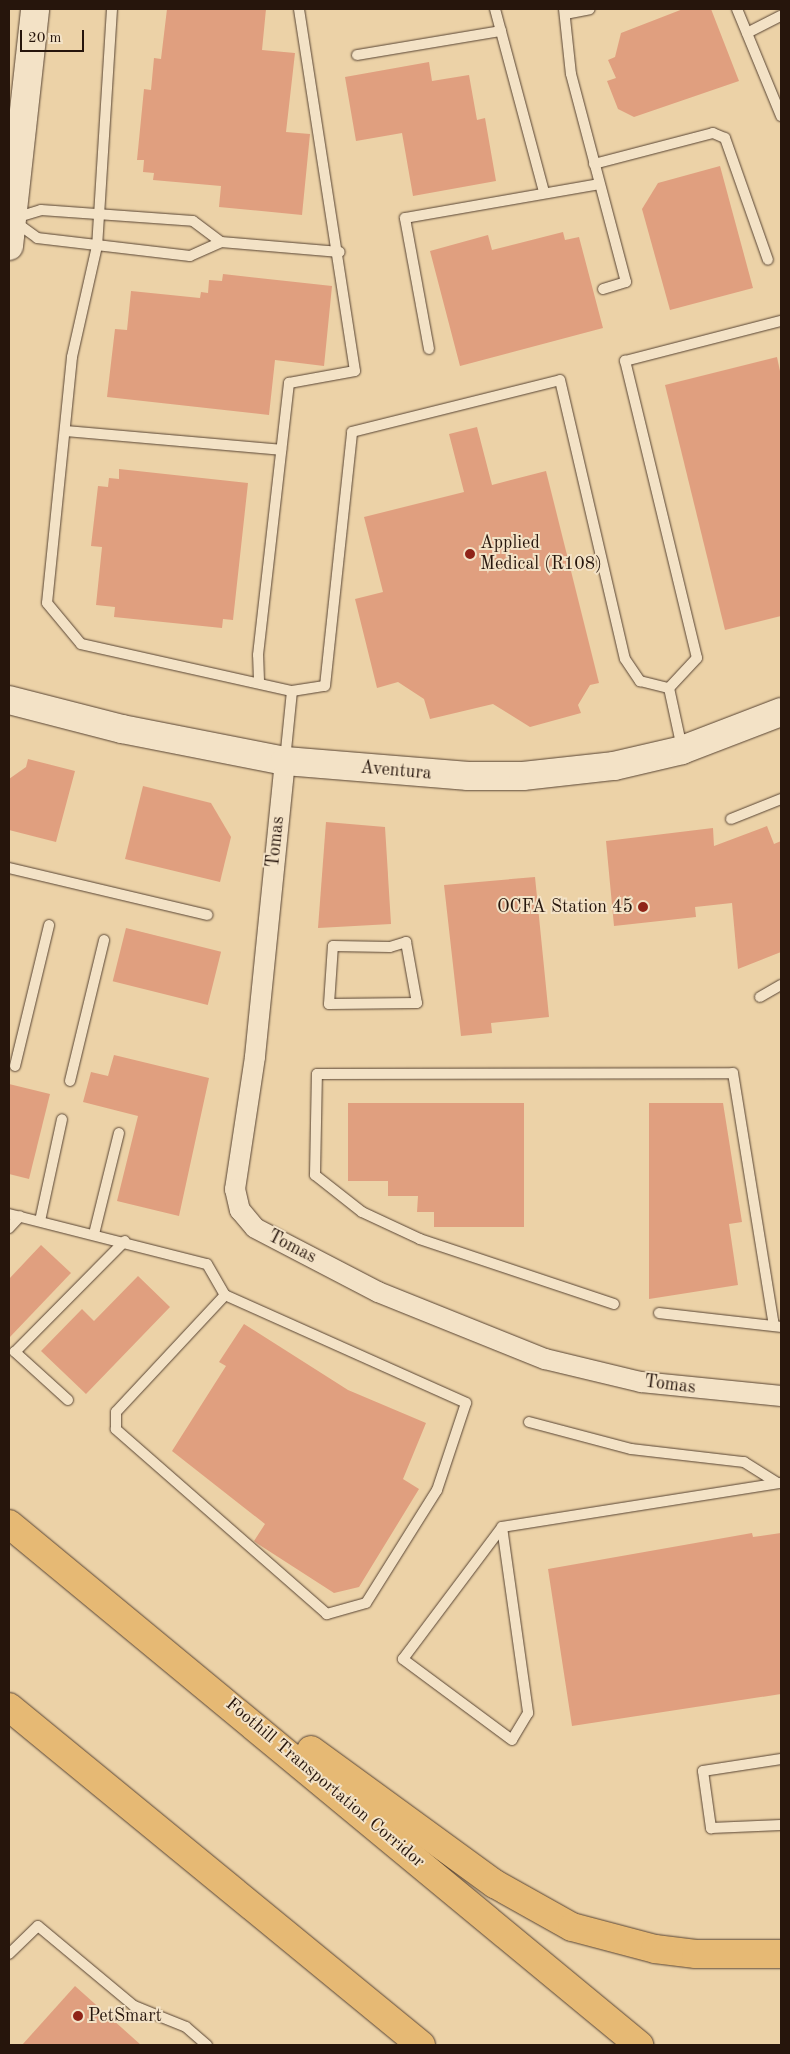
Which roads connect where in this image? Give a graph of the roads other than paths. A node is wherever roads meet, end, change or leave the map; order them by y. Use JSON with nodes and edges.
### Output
{"nodes":[{"id":1,"x":35,"y":9,"type":"edge"},
{"id":2,"x":112,"y":9,"type":"edge"},
{"id":3,"x":299,"y":9,"type":"edge"},
{"id":4,"x":495,"y":9,"type":"edge"},
{"id":5,"x":590,"y":9,"type":"edge"},
{"id":6,"x":738,"y":9,"type":"edge"},
{"id":7,"x":564,"y":11,"type":"edge"},
{"id":8,"x":781,"y":16,"type":"edge"},
{"id":9,"x":501,"y":31,"type":"junction"},
{"id":10,"x":747,"y":34,"type":"junction"},
{"id":11,"x":357,"y":55,"type":"dead end"},
{"id":12,"x":781,"y":116,"type":"edge"},
{"id":13,"x":594,"y":164,"type":"junction"},
{"id":14,"x":599,"y":184,"type":"junction"},
{"id":15,"x":544,"y":192,"type":"junction"},
{"id":16,"x":100,"y":211,"type":"junction"},
{"id":17,"x":11,"y":219,"type":"junction"},
{"id":18,"x":221,"y":242,"type":"junction"},
{"id":19,"x":9,"y":246,"type":"edge"},
{"id":20,"x":97,"y":246,"type":"junction"},
{"id":21,"x":340,"y":252,"type":"junction"},
{"id":22,"x":768,"y":260,"type":"dead end"},
{"id":23,"x":603,"y":289,"type":"dead end"},
{"id":24,"x":781,"y":321,"type":"edge"},
{"id":25,"x":429,"y":349,"type":"dead end"},
{"id":26,"x":65,"y":431,"type":"junction"},
{"id":27,"x":281,"y":450,"type":"junction"},
{"id":28,"x":259,"y":681,"type":"junction"},
{"id":29,"x":669,"y":688,"type":"junction"},
{"id":30,"x":292,"y":691,"type":"junction"},
{"id":31,"x":9,"y":700,"type":"edge"},
{"id":32,"x":781,"y":712,"type":"edge"},
{"id":33,"x":682,"y":750,"type":"junction"},
{"id":34,"x":285,"y":761,"type":"junction"},
{"id":35,"x":781,"y":799,"type":"edge"},
{"id":36,"x":731,"y":819,"type":"dead end"},
{"id":37,"x":9,"y":868,"type":"edge"},
{"id":38,"x":208,"y":915,"type":"dead end"},
{"id":39,"x":49,"y":925,"type":"dead end"},
{"id":40,"x":104,"y":940,"type":"dead end"},
{"id":41,"x":333,"y":946,"type":"joint"},
{"id":42,"x":781,"y":985,"type":"edge"},
{"id":43,"x":760,"y":997,"type":"dead end"},
{"id":44,"x":15,"y":1066,"type":"dead end"},
{"id":45,"x":70,"y":1081,"type":"dead end"},
{"id":46,"x":62,"y":1119,"type":"dead end"},
{"id":47,"x":119,"y":1133,"type":"dead end"},
{"id":48,"x":9,"y":1214,"type":"edge"},
{"id":49,"x":20,"y":1216,"type":"junction"},
{"id":50,"x":40,"y":1221,"type":"junction"},
{"id":51,"x":9,"y":1228,"type":"edge"},
{"id":52,"x":94,"y":1234,"type":"junction"},
{"id":53,"x":125,"y":1241,"type":"junction"},
{"id":54,"x":225,"y":1295,"type":"junction"},
{"id":55,"x":614,"y":1304,"type":"dead end"},
{"id":56,"x":659,"y":1313,"type":"dead end"},
{"id":57,"x":777,"y":1326,"type":"edge"},
{"id":58,"x":781,"y":1396,"type":"edge"},
{"id":59,"x":68,"y":1400,"type":"dead end"},
{"id":60,"x":529,"y":1422,"type":"dead end"},
{"id":61,"x":779,"y":1483,"type":"edge"},
{"id":62,"x":9,"y":1524,"type":"edge"},
{"id":63,"x":502,"y":1527,"type":"junction"},
{"id":64,"x":9,"y":1707,"type":"edge"},
{"id":65,"x":262,"y":1729,"type":"junction"},
{"id":66,"x":781,"y":1759,"type":"edge"},
{"id":67,"x":781,"y":1825,"type":"edge"},
{"id":68,"x":275,"y":1924,"type":"junction"},
{"id":69,"x":9,"y":1954,"type":"edge"},
{"id":70,"x":781,"y":1954,"type":"edge"},
{"id":71,"x":207,"y":2045,"type":"edge"},
{"id":72,"x":398,"y":2045,"type":"edge"},
{"id":73,"x":421,"y":2045,"type":"edge"},
{"id":74,"x":639,"y":2045,"type":"edge"}],
"edges":[{"from":1,"to":17,"type":"street"},
{"from":2,"to":16,"type":"lane"},
{"from":3,"to":21,"type":"lane"},
{"from":4,"to":9,"type":"lane"},
{"from":5,"to":7,"type":"lane"},
{"from":6,"to":10,"type":"lane"},
{"from":7,"to":13,"type":"lane"},
{"from":8,"to":10,"type":"lane"},
{"from":9,"to":11,"type":"lane"},
{"from":9,"to":15,"type":"lane"},
{"from":10,"to":12,"type":"lane"},
{"from":13,"to":14,"type":"lane"},
{"from":13,"to":22,"type":"lane"},
{"from":14,"to":15,"type":"lane"},
{"from":14,"to":23,"type":"lane"},
{"from":15,"to":25,"type":"lane"},
{"from":16,"to":17,"type":"lane"},
{"from":16,"to":18,"type":"lane"},
{"from":16,"to":20,"type":"lane"},
{"from":17,"to":19,"type":"street"},
{"from":17,"to":20,"type":"lane"},
{"from":18,"to":20,"type":"lane"},
{"from":18,"to":21,"type":"lane"},
{"from":20,"to":26,"type":"lane"},
{"from":21,"to":27,"type":"lane"},
{"from":24,"to":29,"type":"lane"},
{"from":26,"to":27,"type":"lane"},
{"from":26,"to":28,"type":"lane"},
{"from":27,"to":28,"type":"lane"},
{"from":28,"to":30,"type":"lane"},
{"from":29,"to":30,"type":"lane"},
{"from":29,"to":33,"type":"lane"},
{"from":30,"to":34,"type":"lane"},
{"from":31,"to":34,"type":"street","name":"Aventura"},
{"from":32,"to":33,"type":"street","name":"Aventura"},
{"from":33,"to":34,"type":"street","name":"Aventura"},
{"from":34,"to":58,"type":"street","name":"Tomas"},
{"from":35,"to":36,"type":"lane"},
{"from":37,"to":38,"type":"lane"},
{"from":39,"to":44,"type":"lane"},
{"from":40,"to":45,"type":"lane"},
{"from":41,"to":41,"type":"lane"},
{"from":42,"to":43,"type":"lane"},
{"from":46,"to":50,"type":"lane"},
{"from":47,"to":52,"type":"lane"},
{"from":48,"to":49,"type":"lane"},
{"from":49,"to":50,"type":"lane"},
{"from":49,"to":51,"type":"lane"},
{"from":50,"to":52,"type":"lane"},
{"from":52,"to":53,"type":"lane"},
{"from":53,"to":54,"type":"lane"},
{"from":53,"to":59,"type":"lane"},
{"from":54,"to":54,"type":"lane"},
{"from":55,"to":57,"type":"lane"},
{"from":56,"to":57,"type":"lane"},
{"from":60,"to":61,"type":"lane"},
{"from":61,"to":63,"type":"lane"},
{"from":62,"to":65,"type":"highway","name":"Foothill Transportation Corridor"},
{"from":63,"to":63,"type":"lane"},
{"from":64,"to":68,"type":"highway"},
{"from":65,"to":70,"type":"highway"},
{"from":65,"to":74,"type":"highway","name":"Foothill Transportation Corridor"},
{"from":66,"to":67,"type":"lane"},
{"from":68,"to":72,"type":"highway"},
{"from":68,"to":73,"type":"highway"},
{"from":69,"to":71,"type":"lane"}]}
